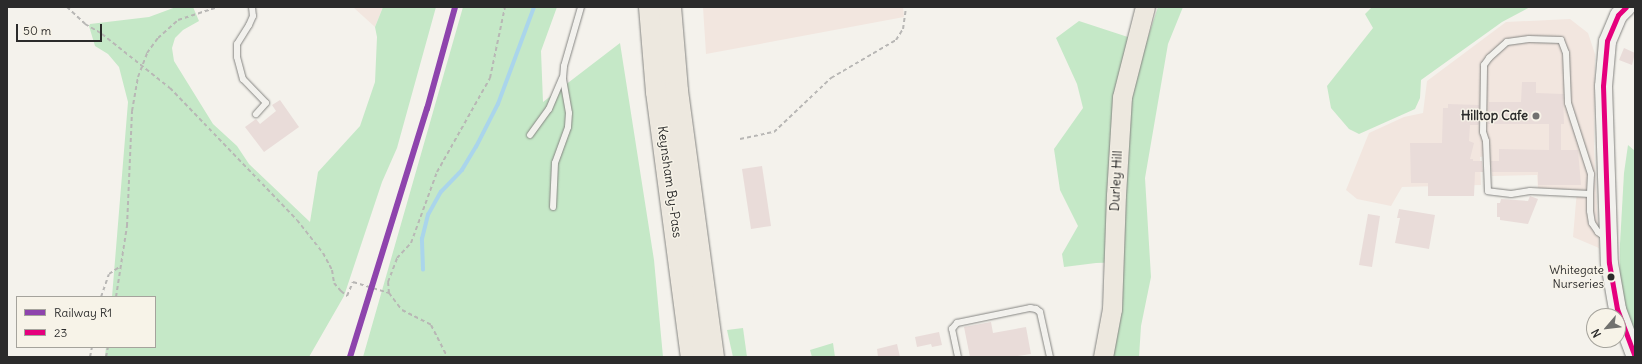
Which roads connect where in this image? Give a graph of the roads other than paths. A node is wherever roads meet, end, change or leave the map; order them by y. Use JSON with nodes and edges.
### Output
{"nodes":[{"id":1,"x":252,"y":7,"type":"edge"},
{"id":2,"x":581,"y":7,"type":"edge"},
{"id":3,"x":650,"y":7,"type":"edge"},
{"id":4,"x":670,"y":7,"type":"edge"},
{"id":5,"x":1145,"y":7,"type":"edge"},
{"id":6,"x":1626,"y":7,"type":"edge"},
{"id":7,"x":563,"y":78,"type":"junction"},
{"id":8,"x":256,"y":114,"type":"dead end"},
{"id":9,"x":530,"y":135,"type":"dead end"},
{"id":10,"x":1590,"y":194,"type":"junction"},
{"id":11,"x":553,"y":207,"type":"dead end"},
{"id":12,"x":1608,"y":239,"type":"junction"},
{"id":13,"x":692,"y":357,"type":"edge"},
{"id":14,"x":712,"y":357,"type":"edge"},
{"id":15,"x":958,"y":357,"type":"edge"},
{"id":16,"x":1050,"y":357,"type":"edge"},
{"id":17,"x":1103,"y":357,"type":"edge"},
{"id":18,"x":1635,"y":357,"type":"edge"}],
"edges":[{"from":1,"to":8,"type":"lane"},
{"from":2,"to":7,"type":"lane"},
{"from":3,"to":13,"type":"highway","name":"Keynsham By-Pass"},
{"from":4,"to":14,"type":"highway","name":"Keynsham By-Pass"},
{"from":5,"to":17,"type":"main road","name":"Durley Hill"},
{"from":6,"to":12,"type":"street"},
{"from":7,"to":9,"type":"lane"},
{"from":7,"to":11,"type":"lane"},
{"from":10,"to":10,"type":"lane"},
{"from":10,"to":12,"type":"lane"},
{"from":12,"to":18,"type":"street"},
{"from":15,"to":16,"type":"lane"}]}
